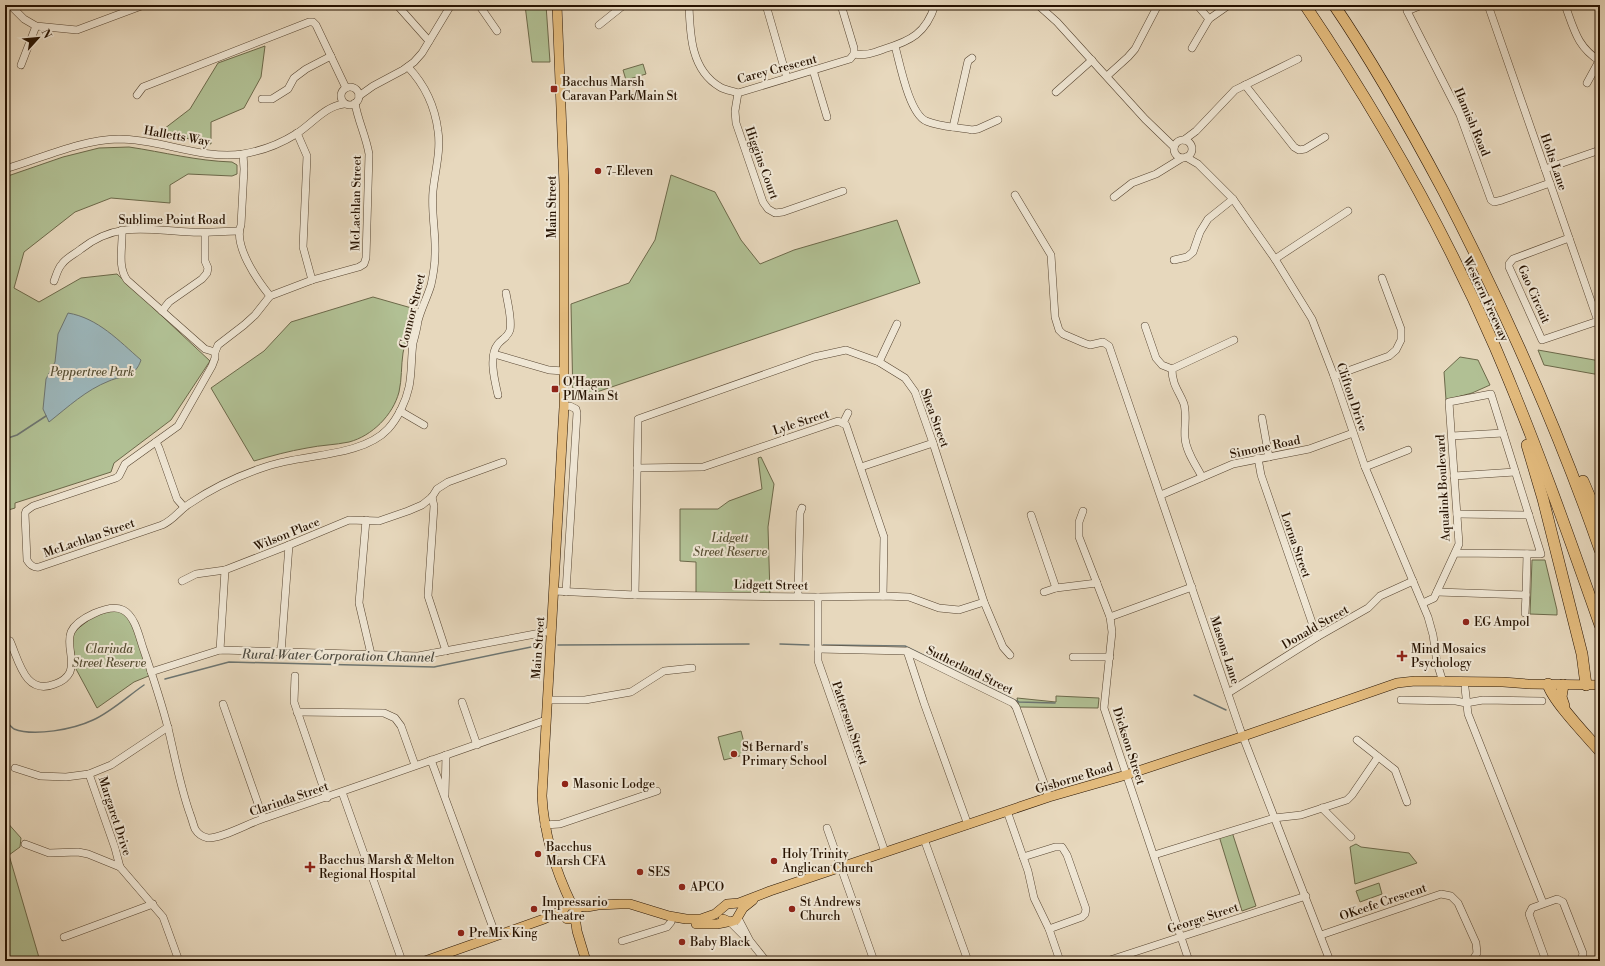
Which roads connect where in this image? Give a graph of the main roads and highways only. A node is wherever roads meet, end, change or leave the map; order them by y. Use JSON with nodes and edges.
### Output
{"nodes":[{"id":1,"x":1305,"y":5,"type":"edge"},
{"id":2,"x":556,"y":6,"type":"edge"},
{"id":3,"x":1335,"y":6,"type":"edge"},
{"id":4,"x":1495,"y":347,"type":"junction"},
{"id":5,"x":1535,"y":381,"type":"junction"},
{"id":6,"x":1600,"y":521,"type":"edge"},
{"id":7,"x":1600,"y":550,"type":"edge"},
{"id":8,"x":1600,"y":625,"type":"edge"},
{"id":9,"x":1548,"y":684,"type":"junction"},
{"id":10,"x":1563,"y":685,"type":"junction"},
{"id":11,"x":1586,"y":685,"type":"junction"},
{"id":12,"x":1600,"y":685,"type":"edge"},
{"id":13,"x":1568,"y":714,"type":"junction"},
{"id":14,"x":1600,"y":751,"type":"edge"},
{"id":15,"x":770,"y":891,"type":"junction"},
{"id":16,"x":733,"y":904,"type":"junction"},
{"id":17,"x":722,"y":908,"type":"junction"},
{"id":18,"x":570,"y":912,"type":"junction"},
{"id":19,"x":733,"y":919,"type":"junction"},
{"id":20,"x":425,"y":961,"type":"edge"},
{"id":21,"x":586,"y":961,"type":"edge"}],
"edges":[{"from":1,"to":4,"type":"highway","name":"Western Freeway"},
{"from":2,"to":18,"type":"main road","name":"Main Street"},
{"from":3,"to":5,"type":"highway","name":"Western Freeway"},
{"from":4,"to":8,"type":"highway","name":"Western Freeway"},
{"from":4,"to":11,"type":"highway"},
{"from":5,"to":6,"type":"highway"},
{"from":5,"to":7,"type":"highway","name":"Western Freeway"},
{"from":9,"to":10,"type":"main road","name":"Gisborne Road"},
{"from":9,"to":13,"type":"highway"},
{"from":9,"to":15,"type":"main road","name":"Gisborne Road"},
{"from":10,"to":11,"type":"main road","name":"Gisborne Road"},
{"from":10,"to":13,"type":"highway"},
{"from":11,"to":12,"type":"main road","name":"Gisborne Road"},
{"from":13,"to":14,"type":"highway"},
{"from":15,"to":16,"type":"main road","name":"Gisborne Road"},
{"from":15,"to":19,"type":"main road","name":"Gisborne Road"},
{"from":16,"to":17,"type":"main road"},
{"from":16,"to":19,"type":"main road"},
{"from":17,"to":18,"type":"main road"},
{"from":17,"to":19,"type":"main road"},
{"from":18,"to":19,"type":"main road"},
{"from":18,"to":20,"type":"main road"},
{"from":18,"to":21,"type":"main road","name":"Main Street"}]}
